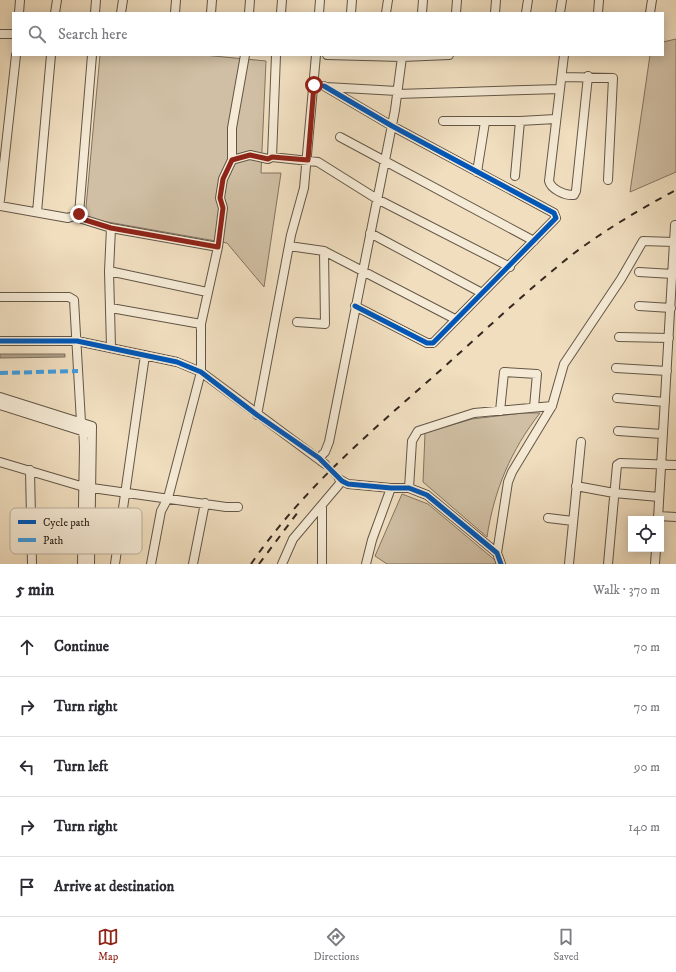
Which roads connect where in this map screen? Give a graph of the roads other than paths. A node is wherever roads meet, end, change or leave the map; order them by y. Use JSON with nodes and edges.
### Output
{"nodes":[{"id":1,"x":20,"y":0,"type":"edge"},
{"id":2,"x":57,"y":0,"type":"edge"},
{"id":3,"x":96,"y":0,"type":"edge"},
{"id":4,"x":123,"y":0,"type":"edge"},
{"id":5,"x":176,"y":0,"type":"edge"},
{"id":6,"x":212,"y":0,"type":"edge"},
{"id":7,"x":250,"y":0,"type":"edge"},
{"id":8,"x":282,"y":0,"type":"edge"},
{"id":9,"x":320,"y":0,"type":"edge"},
{"id":10,"x":352,"y":0,"type":"edge"},
{"id":11,"x":388,"y":0,"type":"edge"},
{"id":12,"x":423,"y":0,"type":"edge"},
{"id":13,"x":457,"y":0,"type":"edge"},
{"id":14,"x":496,"y":0,"type":"edge"},
{"id":15,"x":528,"y":0,"type":"edge"},
{"id":16,"x":562,"y":0,"type":"edge"},
{"id":17,"x":599,"y":0,"type":"edge"},
{"id":18,"x":652,"y":0,"type":"edge"},
{"id":19,"x":19,"y":12,"type":"edge"},
{"id":20,"x":55,"y":12,"type":"edge"},
{"id":21,"x":95,"y":12,"type":"edge"},
{"id":22,"x":121,"y":12,"type":"edge"},
{"id":23,"x":175,"y":12,"type":"edge"},
{"id":24,"x":211,"y":12,"type":"edge"},
{"id":25,"x":249,"y":12,"type":"edge"},
{"id":26,"x":281,"y":12,"type":"edge"},
{"id":27,"x":319,"y":12,"type":"edge"},
{"id":28,"x":351,"y":12,"type":"edge"},
{"id":29,"x":386,"y":12,"type":"edge"},
{"id":30,"x":422,"y":12,"type":"edge"},
{"id":31,"x":456,"y":12,"type":"edge"},
{"id":32,"x":495,"y":12,"type":"edge"},
{"id":33,"x":526,"y":12,"type":"edge"},
{"id":34,"x":560,"y":12,"type":"edge"},
{"id":35,"x":598,"y":12,"type":"edge"},
{"id":36,"x":650,"y":12,"type":"edge"},
{"id":37,"x":0,"y":34,"type":"edge"},
{"id":38,"x":12,"y":34,"type":"edge"},
{"id":39,"x":16,"y":56,"type":"edge"},
{"id":40,"x":51,"y":56,"type":"edge"},
{"id":41,"x":92,"y":56,"type":"edge"},
{"id":42,"x":245,"y":56,"type":"edge"},
{"id":43,"x":276,"y":56,"type":"edge"},
{"id":44,"x":316,"y":56,"type":"edge"},
{"id":45,"x":346,"y":56,"type":"edge"},
{"id":46,"x":382,"y":56,"type":"edge"},
{"id":47,"x":418,"y":56,"type":"edge"},
{"id":48,"x":564,"y":56,"type":"edge"},
{"id":49,"x":402,"y":57,"type":"junction"},
{"id":50,"x":588,"y":76,"type":"junction"},
{"id":51,"x":562,"y":77,"type":"junction"},
{"id":52,"x":314,"y":85,"type":"junction"},
{"id":53,"x":324,"y":86,"type":"junction"},
{"id":54,"x":560,"y":89,"type":"junction"},
{"id":55,"x":397,"y":93,"type":"junction"},
{"id":56,"x":555,"y":119,"type":"junction"},
{"id":57,"x":443,"y":121,"type":"dead end"},
{"id":58,"x":520,"y":121,"type":"junction"},
{"id":59,"x":485,"y":122,"type":"junction"},
{"id":60,"x":392,"y":126,"type":"junction"},
{"id":61,"x":340,"y":137,"type":"dead end"},
{"id":62,"x":272,"y":157,"type":"junction"},
{"id":63,"x":232,"y":160,"type":"junction"},
{"id":64,"x":308,"y":160,"type":"junction"},
{"id":65,"x":384,"y":161,"type":"junction"},
{"id":66,"x":477,"y":172,"type":"junction"},
{"id":67,"x":515,"y":176,"type":"dead end"},
{"id":68,"x":608,"y":180,"type":"dead end"},
{"id":69,"x":377,"y":199,"type":"junction"},
{"id":70,"x":0,"y":200,"type":"edge"},
{"id":71,"x":0,"y":206,"type":"edge"},
{"id":72,"x":37,"y":212,"type":"junction"},
{"id":73,"x":79,"y":214,"type":"junction"},
{"id":74,"x":675,"y":225,"type":"edge"},
{"id":75,"x":111,"y":228,"type":"junction"},
{"id":76,"x":370,"y":233,"type":"junction"},
{"id":77,"x":534,"y":241,"type":"junction"},
{"id":78,"x":674,"y":242,"type":"junction"},
{"id":79,"x":289,"y":246,"type":"junction"},
{"id":80,"x":218,"y":247,"type":"junction"},
{"id":81,"x":324,"y":251,"type":"junction"},
{"id":82,"x":510,"y":267,"type":"junction"},
{"id":83,"x":362,"y":269,"type":"junction"},
{"id":84,"x":109,"y":271,"type":"junction"},
{"id":85,"x":638,"y":272,"type":"dead end"},
{"id":86,"x":673,"y":274,"type":"junction"},
{"id":87,"x":207,"y":292,"type":"junction"},
{"id":88,"x":482,"y":293,"type":"junction"},
{"id":89,"x":0,"y":297,"type":"edge"},
{"id":90,"x":355,"y":306,"type":"junction"},
{"id":91,"x":640,"y":306,"type":"dead end"},
{"id":92,"x":111,"y":308,"type":"junction"},
{"id":93,"x":671,"y":308,"type":"junction"},
{"id":94,"x":455,"y":319,"type":"junction"},
{"id":95,"x":297,"y":322,"type":"dead end"},
{"id":96,"x":202,"y":324,"type":"junction"},
{"id":97,"x":619,"y":337,"type":"dead end"},
{"id":98,"x":669,"y":338,"type":"junction"},
{"id":99,"x":0,"y":341,"type":"edge"},
{"id":100,"x":77,"y":341,"type":"junction"},
{"id":101,"x":111,"y":347,"type":"junction"},
{"id":102,"x":144,"y":354,"type":"junction"},
{"id":103,"x":616,"y":368,"type":"dead end"},
{"id":104,"x":667,"y":371,"type":"junction"},
{"id":105,"x":201,"y":372,"type":"junction"},
{"id":106,"x":0,"y":397,"type":"edge"},
{"id":107,"x":617,"y":398,"type":"dead end"},
{"id":108,"x":665,"y":402,"type":"junction"},
{"id":109,"x":0,"y":405,"type":"edge"},
{"id":110,"x":552,"y":406,"type":"junction"},
{"id":111,"x":534,"y":407,"type":"junction"},
{"id":112,"x":500,"y":411,"type":"junction"},
{"id":113,"x":256,"y":415,"type":"junction"},
{"id":114,"x":82,"y":423,"type":"junction"},
{"id":115,"x":618,"y":431,"type":"dead end"},
{"id":116,"x":84,"y":432,"type":"junction"},
{"id":117,"x":662,"y":434,"type":"junction"},
{"id":118,"x":92,"y":435,"type":"junction"},
{"id":119,"x":581,"y":442,"type":"dead end"},
{"id":120,"x":676,"y":459,"type":"edge"},
{"id":121,"x":0,"y":462,"type":"edge"},
{"id":122,"x":661,"y":465,"type":"junction"},
{"id":123,"x":676,"y":465,"type":"edge"},
{"id":124,"x":30,"y":470,"type":"junction"},
{"id":125,"x":576,"y":486,"type":"junction"},
{"id":126,"x":88,"y":488,"type":"junction"},
{"id":127,"x":391,"y":488,"type":"junction"},
{"id":128,"x":409,"y":488,"type":"junction"},
{"id":129,"x":124,"y":491,"type":"junction"},
{"id":130,"x":614,"y":493,"type":"junction"},
{"id":131,"x":659,"y":497,"type":"junction"},
{"id":132,"x":168,"y":498,"type":"junction"},
{"id":133,"x":205,"y":503,"type":"junction"},
{"id":134,"x":322,"y":505,"type":"junction"},
{"id":135,"x":238,"y":507,"type":"dead end"},
{"id":136,"x":31,"y":508,"type":"edge"},
{"id":137,"x":86,"y":508,"type":"edge"},
{"id":138,"x":89,"y":508,"type":"edge"},
{"id":139,"x":122,"y":508,"type":"edge"},
{"id":140,"x":658,"y":516,"type":"edge"},
{"id":141,"x":664,"y":517,"type":"edge"},
{"id":142,"x":676,"y":517,"type":"edge"},
{"id":143,"x":548,"y":518,"type":"dead end"},
{"id":144,"x":573,"y":521,"type":"junction"},
{"id":145,"x":656,"y":552,"type":"edge"},
{"id":146,"x":497,"y":553,"type":"junction"},
{"id":147,"x":32,"y":554,"type":"edge"},
{"id":148,"x":83,"y":554,"type":"edge"},
{"id":149,"x":90,"y":554,"type":"edge"},
{"id":150,"x":116,"y":554,"type":"edge"},
{"id":151,"x":32,"y":564,"type":"edge"},
{"id":152,"x":82,"y":564,"type":"edge"},
{"id":153,"x":90,"y":564,"type":"edge"},
{"id":154,"x":115,"y":564,"type":"edge"},
{"id":155,"x":151,"y":564,"type":"edge"},
{"id":156,"x":193,"y":564,"type":"edge"},
{"id":157,"x":282,"y":564,"type":"edge"},
{"id":158,"x":322,"y":564,"type":"edge"},
{"id":159,"x":366,"y":564,"type":"edge"},
{"id":160,"x":501,"y":564,"type":"edge"},
{"id":161,"x":570,"y":564,"type":"edge"},
{"id":162,"x":608,"y":564,"type":"edge"},
{"id":163,"x":655,"y":564,"type":"edge"}],
"edges":[{"from":1,"to":19,"type":"street"},
{"from":2,"to":20,"type":"street"},
{"from":3,"to":21,"type":"street"},
{"from":4,"to":22,"type":"street"},
{"from":5,"to":23,"type":"street"},
{"from":6,"to":24,"type":"street"},
{"from":7,"to":25,"type":"street"},
{"from":8,"to":26,"type":"street"},
{"from":9,"to":27,"type":"street"},
{"from":10,"to":28,"type":"street"},
{"from":11,"to":29,"type":"street"},
{"from":12,"to":30,"type":"street"},
{"from":13,"to":31,"type":"street"},
{"from":14,"to":32,"type":"street"},
{"from":15,"to":33,"type":"street"},
{"from":16,"to":34,"type":"street"},
{"from":17,"to":35,"type":"street"},
{"from":18,"to":36,"type":"street"},
{"from":37,"to":38,"type":"street"},
{"from":39,"to":70,"type":"street"},
{"from":40,"to":72,"type":"street"},
{"from":41,"to":73,"type":"street"},
{"from":42,"to":63,"type":"street"},
{"from":43,"to":62,"type":"street"},
{"from":44,"to":52,"type":"street"},
{"from":45,"to":46,"type":"street"},
{"from":46,"to":49,"type":"street"},
{"from":47,"to":49,"type":"street"},
{"from":48,"to":51,"type":"street"},
{"from":49,"to":55,"type":"street"},
{"from":50,"to":51,"type":"street"},
{"from":50,"to":56,"type":"street"},
{"from":50,"to":68,"type":"street"},
{"from":51,"to":54,"type":"street"},
{"from":52,"to":53,"type":"street"},
{"from":52,"to":64,"type":"street"},
{"from":53,"to":55,"type":"street"},
{"from":53,"to":60,"type":"street"},
{"from":54,"to":55,"type":"street"},
{"from":54,"to":56,"type":"street"},
{"from":55,"to":60,"type":"street"},
{"from":56,"to":58,"type":"street"},
{"from":57,"to":59,"type":"street"},
{"from":58,"to":59,"type":"street"},
{"from":58,"to":67,"type":"street"},
{"from":59,"to":66,"type":"street"},
{"from":60,"to":65,"type":"street"},
{"from":60,"to":66,"type":"street"},
{"from":61,"to":65,"type":"street"},
{"from":62,"to":63,"type":"street"},
{"from":62,"to":64,"type":"street"},
{"from":63,"to":80,"type":"street"},
{"from":64,"to":69,"type":"street"},
{"from":64,"to":79,"type":"street"},
{"from":65,"to":69,"type":"street"},
{"from":65,"to":77,"type":"street"},
{"from":66,"to":77,"type":"street"},
{"from":69,"to":76,"type":"street"},
{"from":69,"to":82,"type":"street"},
{"from":71,"to":72,"type":"street"},
{"from":72,"to":73,"type":"street"},
{"from":73,"to":75,"type":"street"},
{"from":74,"to":78,"type":"street"},
{"from":75,"to":80,"type":"street"},
{"from":75,"to":84,"type":"street"},
{"from":76,"to":83,"type":"street"},
{"from":76,"to":88,"type":"street"},
{"from":77,"to":82,"type":"street"},
{"from":78,"to":86,"type":"street"},
{"from":78,"to":110,"type":"street"},
{"from":79,"to":81,"type":"street"},
{"from":79,"to":113,"type":"street"},
{"from":80,"to":87,"type":"street"},
{"from":81,"to":83,"type":"street"},
{"from":81,"to":95,"type":"street"},
{"from":82,"to":88,"type":"street"},
{"from":83,"to":90,"type":"street"},
{"from":83,"to":94,"type":"street"},
{"from":84,"to":87,"type":"street"},
{"from":84,"to":92,"type":"street"},
{"from":85,"to":86,"type":"street"},
{"from":86,"to":93,"type":"street"},
{"from":87,"to":96,"type":"street"},
{"from":88,"to":94,"type":"street"},
{"from":89,"to":100,"type":"street"},
{"from":90,"to":94,"type":"street"},
{"from":90,"to":113,"type":"street"},
{"from":91,"to":93,"type":"street"},
{"from":92,"to":96,"type":"street"},
{"from":92,"to":101,"type":"street"},
{"from":93,"to":98,"type":"street"},
{"from":96,"to":105,"type":"street"},
{"from":97,"to":98,"type":"street"},
{"from":98,"to":104,"type":"street"},
{"from":99,"to":100,"type":"street"},
{"from":100,"to":101,"type":"street"},
{"from":100,"to":114,"type":"street"},
{"from":101,"to":102,"type":"street"},
{"from":102,"to":105,"type":"street"},
{"from":102,"to":129,"type":"street"},
{"from":103,"to":104,"type":"street"},
{"from":104,"to":108,"type":"street"},
{"from":105,"to":113,"type":"street"},
{"from":105,"to":132,"type":"street"},
{"from":106,"to":114,"type":"street"},
{"from":107,"to":108,"type":"street"},
{"from":108,"to":117,"type":"street"},
{"from":109,"to":116,"type":"street"},
{"from":110,"to":111,"type":"street"},
{"from":110,"to":146,"type":"street"},
{"from":111,"to":112,"type":"street"},
{"from":111,"to":112,"type":"street"},
{"from":112,"to":128,"type":"street"},
{"from":114,"to":116,"type":"street"},
{"from":114,"to":118,"type":"street"},
{"from":115,"to":117,"type":"street"},
{"from":116,"to":118,"type":"street"},
{"from":116,"to":126,"type":"street"},
{"from":117,"to":122,"type":"street"},
{"from":118,"to":126,"type":"street"},
{"from":119,"to":125,"type":"street"},
{"from":120,"to":122,"type":"street"},
{"from":121,"to":124,"type":"street"},
{"from":122,"to":123,"type":"street"},
{"from":122,"to":130,"type":"street"},
{"from":122,"to":131,"type":"street"},
{"from":124,"to":126,"type":"street"},
{"from":124,"to":136,"type":"street"},
{"from":125,"to":130,"type":"street"},
{"from":125,"to":144,"type":"street"},
{"from":126,"to":129,"type":"street"},
{"from":126,"to":137,"type":"street"},
{"from":126,"to":138,"type":"street"},
{"from":127,"to":128,"type":"street"},
{"from":127,"to":134,"type":"street"},
{"from":127,"to":159,"type":"street"},
{"from":128,"to":146,"type":"street"},
{"from":129,"to":132,"type":"street"},
{"from":129,"to":139,"type":"street"},
{"from":130,"to":131,"type":"street"},
{"from":130,"to":162,"type":"street"},
{"from":131,"to":140,"type":"street"},
{"from":132,"to":133,"type":"street"},
{"from":132,"to":155,"type":"street"},
{"from":133,"to":135,"type":"street"},
{"from":133,"to":156,"type":"street"},
{"from":134,"to":157,"type":"street"},
{"from":134,"to":158,"type":"street"},
{"from":141,"to":142,"type":"street"},
{"from":143,"to":144,"type":"street"},
{"from":144,"to":161,"type":"street"},
{"from":145,"to":163,"type":"street"},
{"from":146,"to":160,"type":"street"},
{"from":147,"to":151,"type":"street"},
{"from":148,"to":152,"type":"street"},
{"from":149,"to":153,"type":"street"},
{"from":150,"to":154,"type":"street"}]}
